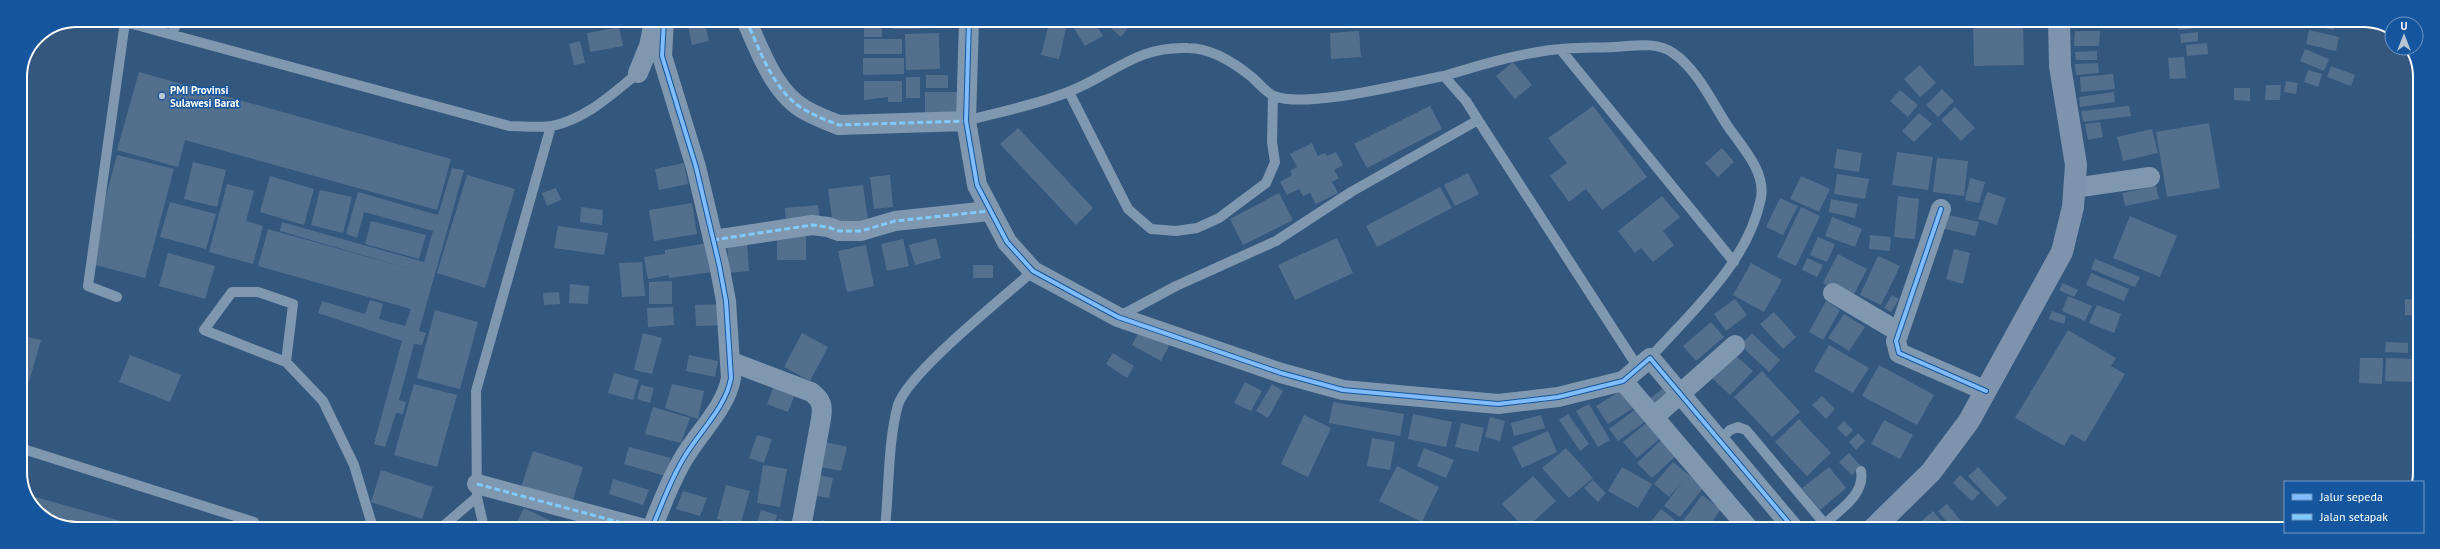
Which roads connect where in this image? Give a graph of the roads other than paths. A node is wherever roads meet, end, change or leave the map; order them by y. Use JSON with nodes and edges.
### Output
{"nodes":[{"id":1,"x":124,"y":27,"type":"edge"},
{"id":2,"x":145,"y":27,"type":"edge"},
{"id":3,"x":175,"y":27,"type":"edge"},
{"id":4,"x":654,"y":27,"type":"edge"},
{"id":5,"x":662,"y":27,"type":"edge"},
{"id":6,"x":750,"y":27,"type":"edge"},
{"id":7,"x":969,"y":27,"type":"edge"},
{"id":8,"x":2059,"y":27,"type":"edge"},
{"id":9,"x":172,"y":34,"type":"junction"},
{"id":10,"x":1561,"y":50,"type":"junction"},
{"id":11,"x":655,"y":51,"type":"junction"},
{"id":12,"x":638,"y":73,"type":"joint"},
{"id":13,"x":1444,"y":76,"type":"junction"},
{"id":14,"x":1068,"y":92,"type":"junction"},
{"id":15,"x":1273,"y":96,"type":"junction"},
{"id":16,"x":1478,"y":120,"type":"junction"},
{"id":17,"x":966,"y":121,"type":"junction"},
{"id":18,"x":551,"y":126,"type":"junction"},
{"id":19,"x":2150,"y":176,"type":"dead end"},
{"id":20,"x":2074,"y":188,"type":"junction"},
{"id":21,"x":1941,"y":209,"type":"dead end"},
{"id":22,"x":989,"y":211,"type":"junction"},
{"id":23,"x":713,"y":240,"type":"junction"},
{"id":24,"x":1734,"y":262,"type":"junction"},
{"id":25,"x":1033,"y":270,"type":"junction"},
{"id":26,"x":1832,"y":293,"type":"dead end"},
{"id":27,"x":117,"y":297,"type":"dead end"},
{"id":28,"x":1118,"y":316,"type":"junction"},
{"id":29,"x":1899,"y":332,"type":"junction"},
{"id":30,"x":1735,"y":345,"type":"dead end"},
{"id":31,"x":286,"y":362,"type":"junction"},
{"id":32,"x":732,"y":362,"type":"junction"},
{"id":33,"x":1637,"y":369,"type":"junction"},
{"id":34,"x":1986,"y":391,"type":"junction"},
{"id":35,"x":1680,"y":394,"type":"junction"},
{"id":36,"x":1654,"y":417,"type":"junction"},
{"id":37,"x":1720,"y":440,"type":"junction"},
{"id":38,"x":27,"y":450,"type":"edge"},
{"id":39,"x":1861,"y":471,"type":"dead end"},
{"id":40,"x":477,"y":491,"type":"junction"},
{"id":41,"x":254,"y":522,"type":"edge"},
{"id":42,"x":371,"y":522,"type":"edge"},
{"id":43,"x":447,"y":522,"type":"edge"},
{"id":44,"x":483,"y":522,"type":"edge"},
{"id":45,"x":614,"y":522,"type":"edge"},
{"id":46,"x":655,"y":522,"type":"edge"},
{"id":47,"x":802,"y":522,"type":"edge"},
{"id":48,"x":886,"y":522,"type":"edge"},
{"id":49,"x":1743,"y":522,"type":"edge"},
{"id":50,"x":1788,"y":522,"type":"edge"},
{"id":51,"x":1824,"y":522,"type":"edge"},
{"id":52,"x":1831,"y":522,"type":"edge"},
{"id":53,"x":1880,"y":522,"type":"edge"}],
"edges":[{"from":1,"to":27,"type":"lane"},
{"from":2,"to":9,"type":"lane"},
{"from":3,"to":9,"type":"lane"},
{"from":4,"to":11,"type":"street"},
{"from":5,"to":11,"type":"street"},
{"from":6,"to":17,"type":"street"},
{"from":7,"to":17,"type":"street"},
{"from":8,"to":20,"type":"highway"},
{"from":9,"to":18,"type":"lane"},
{"from":10,"to":13,"type":"lane"},
{"from":10,"to":24,"type":"lane"},
{"from":10,"to":24,"type":"lane"},
{"from":11,"to":12,"type":"street"},
{"from":11,"to":23,"type":"street"},
{"from":12,"to":18,"type":"lane"},
{"from":13,"to":15,"type":"lane"},
{"from":13,"to":16,"type":"lane"},
{"from":14,"to":15,"type":"lane"},
{"from":14,"to":15,"type":"lane"},
{"from":14,"to":17,"type":"lane"},
{"from":16,"to":28,"type":"lane"},
{"from":16,"to":33,"type":"lane"},
{"from":17,"to":22,"type":"street"},
{"from":18,"to":40,"type":"lane"},
{"from":19,"to":20,"type":"street"},
{"from":20,"to":34,"type":"highway"},
{"from":21,"to":29,"type":"street"},
{"from":22,"to":23,"type":"street"},
{"from":22,"to":25,"type":"street"},
{"from":23,"to":32,"type":"street"},
{"from":24,"to":33,"type":"lane"},
{"from":25,"to":28,"type":"street"},
{"from":25,"to":48,"type":"lane"},
{"from":26,"to":29,"type":"street"},
{"from":28,"to":33,"type":"street"},
{"from":29,"to":34,"type":"street"},
{"from":30,"to":35,"type":"street"},
{"from":31,"to":31,"type":"lane"},
{"from":31,"to":42,"type":"lane"},
{"from":32,"to":46,"type":"street"},
{"from":32,"to":47,"type":"street"},
{"from":33,"to":35,"type":"street"},
{"from":33,"to":36,"type":"street"},
{"from":34,"to":53,"type":"highway"},
{"from":35,"to":36,"type":"street"},
{"from":35,"to":37,"type":"street"},
{"from":36,"to":49,"type":"street"},
{"from":37,"to":50,"type":"street"},
{"from":37,"to":51,"type":"lane"},
{"from":38,"to":41,"type":"lane"},
{"from":39,"to":52,"type":"lane"},
{"from":40,"to":43,"type":"lane"},
{"from":40,"to":44,"type":"lane"},
{"from":40,"to":45,"type":"street"}]}
